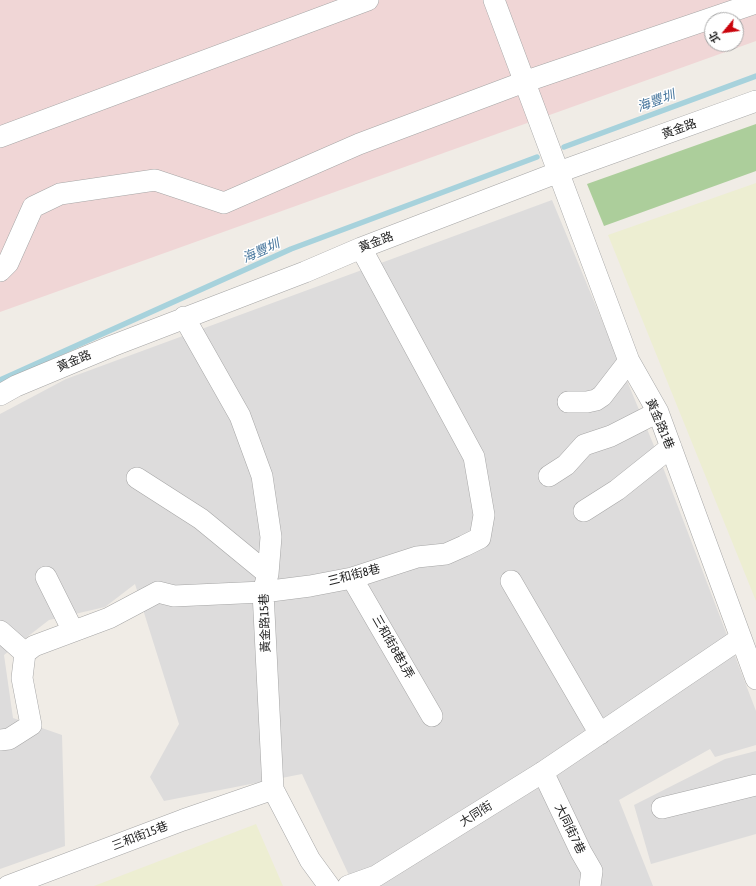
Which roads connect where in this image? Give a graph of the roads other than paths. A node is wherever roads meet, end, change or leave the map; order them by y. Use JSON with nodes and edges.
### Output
{"nodes":[{"id":1,"x":368,"y":0,"type":"edge"},
{"id":2,"x":494,"y":0,"type":"edge"},
{"id":3,"x":756,"y":3,"type":"edge"},
{"id":4,"x":524,"y":82,"type":"junction"},
{"id":5,"x":756,"y":101,"type":"edge"},
{"id":6,"x":0,"y":137,"type":"edge"},
{"id":7,"x":558,"y":172,"type":"junction"},
{"id":8,"x":361,"y":248,"type":"junction"},
{"id":9,"x":0,"y":270,"type":"edge"},
{"id":10,"x":184,"y":317,"type":"junction"},
{"id":11,"x":629,"y":360,"type":"junction"},
{"id":12,"x":0,"y":395,"type":"edge"},
{"id":13,"x":568,"y":402,"type":"dead end"},
{"id":14,"x":658,"y":412,"type":"junction"},
{"id":15,"x":671,"y":447,"type":"junction"},
{"id":16,"x":549,"y":476,"type":"dead end"},
{"id":17,"x":137,"y":478,"type":"dead end"},
{"id":18,"x":584,"y":511,"type":"dead end"},
{"id":19,"x":46,"y":577,"type":"dead end"},
{"id":20,"x":352,"y":578,"type":"junction"},
{"id":21,"x":511,"y":581,"type":"dead end"},
{"id":22,"x":265,"y":583,"type":"junction"},
{"id":23,"x":0,"y":631,"type":"edge"},
{"id":24,"x":73,"y":631,"type":"junction"},
{"id":25,"x":740,"y":638,"type":"junction"},
{"id":26,"x":25,"y":653,"type":"junction"},
{"id":27,"x":756,"y":679,"type":"edge"},
{"id":28,"x":432,"y":716,"type":"dead end"},
{"id":29,"x":600,"y":734,"type":"junction"},
{"id":30,"x":0,"y":740,"type":"edge"},
{"id":31,"x":543,"y":772,"type":"junction"},
{"id":32,"x":756,"y":785,"type":"edge"},
{"id":33,"x":273,"y":789,"type":"junction"},
{"id":34,"x":662,"y":808,"type":"dead end"},
{"id":35,"x":8,"y":886,"type":"edge"},
{"id":36,"x":329,"y":886,"type":"edge"},
{"id":37,"x":348,"y":886,"type":"edge"},
{"id":38,"x":590,"y":886,"type":"edge"}],
"edges":[{"from":1,"to":6,"type":"street"},
{"from":2,"to":4,"type":"street","name":"黃金路1巷"},
{"from":3,"to":4,"type":"street"},
{"from":4,"to":7,"type":"street","name":"黃金路1巷"},
{"from":4,"to":9,"type":"street"},
{"from":5,"to":7,"type":"street","name":"黃金路"},
{"from":7,"to":8,"type":"street","name":"黃金路"},
{"from":7,"to":11,"type":"street","name":"黃金路1巷"},
{"from":8,"to":10,"type":"street","name":"黃金路"},
{"from":8,"to":20,"type":"street","name":"三和街8巷"},
{"from":10,"to":12,"type":"street","name":"黃金路"},
{"from":10,"to":22,"type":"street","name":"黃金路15巷"},
{"from":11,"to":13,"type":"street"},
{"from":11,"to":14,"type":"street","name":"黃金路1巷"},
{"from":14,"to":15,"type":"street","name":"黃金路1巷"},
{"from":14,"to":16,"type":"street"},
{"from":15,"to":18,"type":"street"},
{"from":15,"to":25,"type":"street","name":"黃金路1巷"},
{"from":17,"to":22,"type":"street"},
{"from":19,"to":24,"type":"street"},
{"from":20,"to":22,"type":"street","name":"三和街8巷"},
{"from":20,"to":28,"type":"street","name":"三和街8巷1弄"},
{"from":21,"to":29,"type":"street"},
{"from":22,"to":24,"type":"street","name":"三和街8巷"},
{"from":22,"to":33,"type":"street","name":"黃金路15巷"},
{"from":23,"to":26,"type":"street"},
{"from":24,"to":26,"type":"street","name":"三和街8巷"},
{"from":25,"to":27,"type":"street","name":"黃金路1巷"},
{"from":25,"to":29,"type":"street","name":"大同街"},
{"from":26,"to":30,"type":"street"},
{"from":29,"to":31,"type":"street","name":"大同街"},
{"from":31,"to":37,"type":"street","name":"大同街"},
{"from":31,"to":38,"type":"street","name":"大同街7巷"},
{"from":32,"to":34,"type":"street"},
{"from":33,"to":35,"type":"street","name":"三和街15巷"},
{"from":33,"to":36,"type":"street","name":"黃金路15巷"}]}
